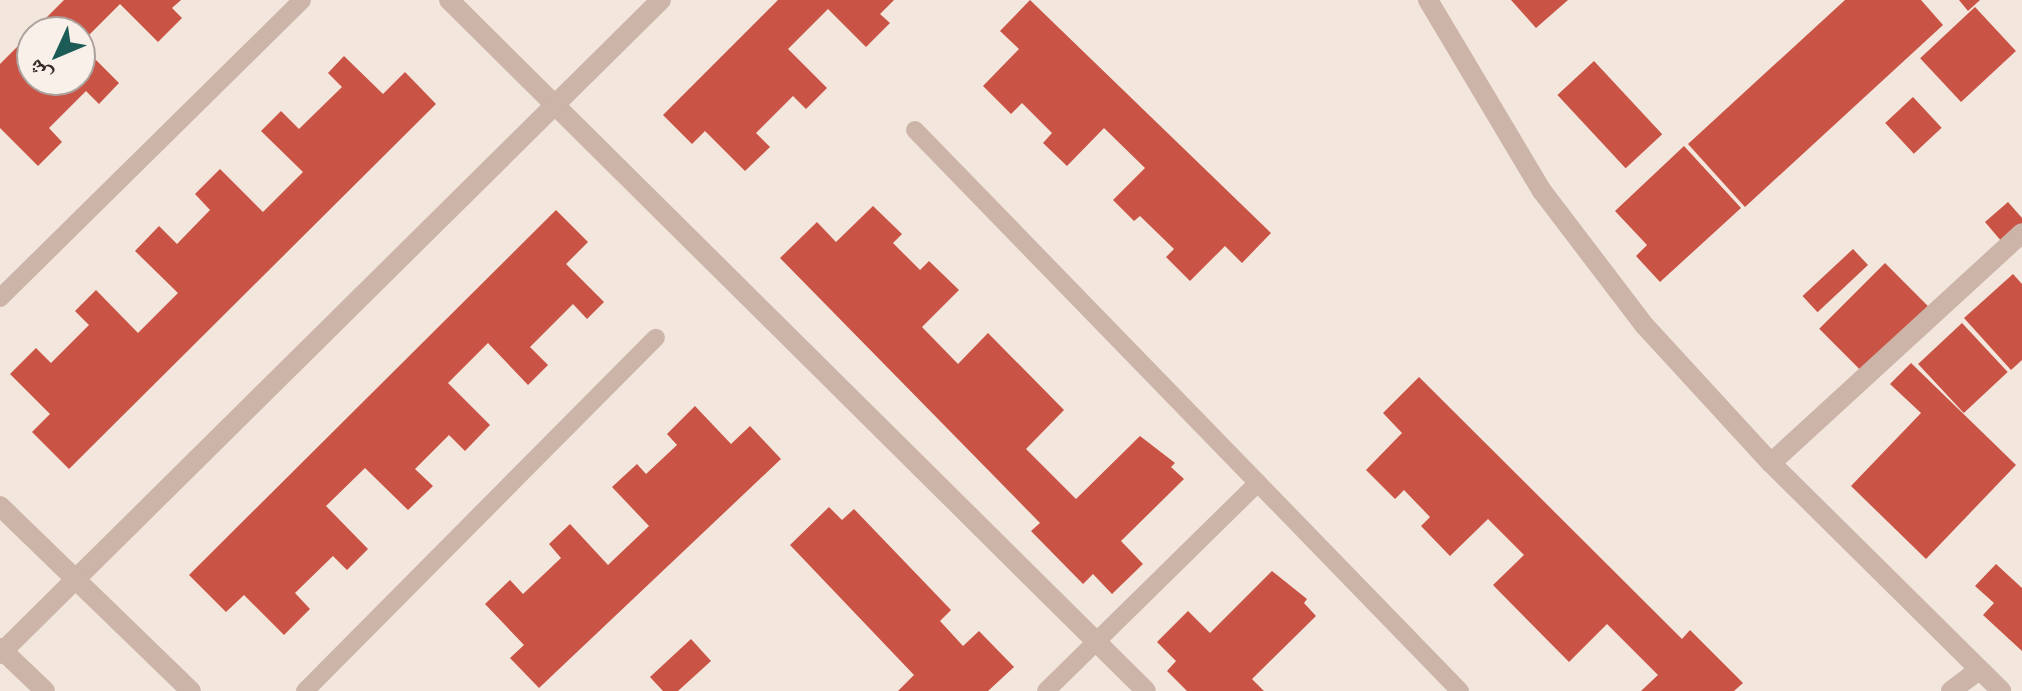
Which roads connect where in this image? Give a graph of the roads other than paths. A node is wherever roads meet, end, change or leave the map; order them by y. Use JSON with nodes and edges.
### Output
{"nodes":[{"id":1,"x":302,"y":0,"type":"edge"},
{"id":2,"x":449,"y":0,"type":"edge"},
{"id":3,"x":661,"y":0,"type":"edge"},
{"id":4,"x":1428,"y":0,"type":"edge"},
{"id":5,"x":553,"y":106,"type":"junction"},
{"id":6,"x":915,"y":130,"type":"dead end"},
{"id":7,"x":2022,"y":233,"type":"edge"},
{"id":8,"x":0,"y":298,"type":"edge"},
{"id":9,"x":656,"y":338,"type":"dead end"},
{"id":10,"x":1771,"y":463,"type":"junction"},
{"id":11,"x":1258,"y":483,"type":"junction"},
{"id":12,"x":0,"y":506,"type":"edge"},
{"id":13,"x":78,"y":581,"type":"junction"},
{"id":14,"x":1095,"y":641,"type":"junction"},
{"id":15,"x":1,"y":651,"type":"edge"},
{"id":16,"x":1978,"y":671,"type":"junction"},
{"id":17,"x":45,"y":691,"type":"edge"},
{"id":18,"x":191,"y":691,"type":"edge"},
{"id":19,"x":305,"y":691,"type":"edge"},
{"id":20,"x":1046,"y":691,"type":"edge"},
{"id":21,"x":1146,"y":691,"type":"edge"},
{"id":22,"x":1460,"y":691,"type":"edge"},
{"id":23,"x":1951,"y":691,"type":"edge"},
{"id":24,"x":2001,"y":691,"type":"edge"}],
"edges":[{"from":1,"to":8,"type":"lane"},
{"from":2,"to":5,"type":"street"},
{"from":3,"to":5,"type":"street"},
{"from":4,"to":10,"type":"street"},
{"from":5,"to":13,"type":"street"},
{"from":5,"to":14,"type":"street"},
{"from":6,"to":11,"type":"lane"},
{"from":7,"to":10,"type":"street"},
{"from":9,"to":19,"type":"lane"},
{"from":10,"to":16,"type":"street"},
{"from":11,"to":14,"type":"lane"},
{"from":11,"to":22,"type":"lane"},
{"from":12,"to":13,"type":"street"},
{"from":13,"to":15,"type":"street"},
{"from":13,"to":18,"type":"street"},
{"from":14,"to":20,"type":"lane"},
{"from":14,"to":21,"type":"street"},
{"from":15,"to":17,"type":"street"},
{"from":16,"to":23,"type":"street"},
{"from":16,"to":24,"type":"street"}]}
